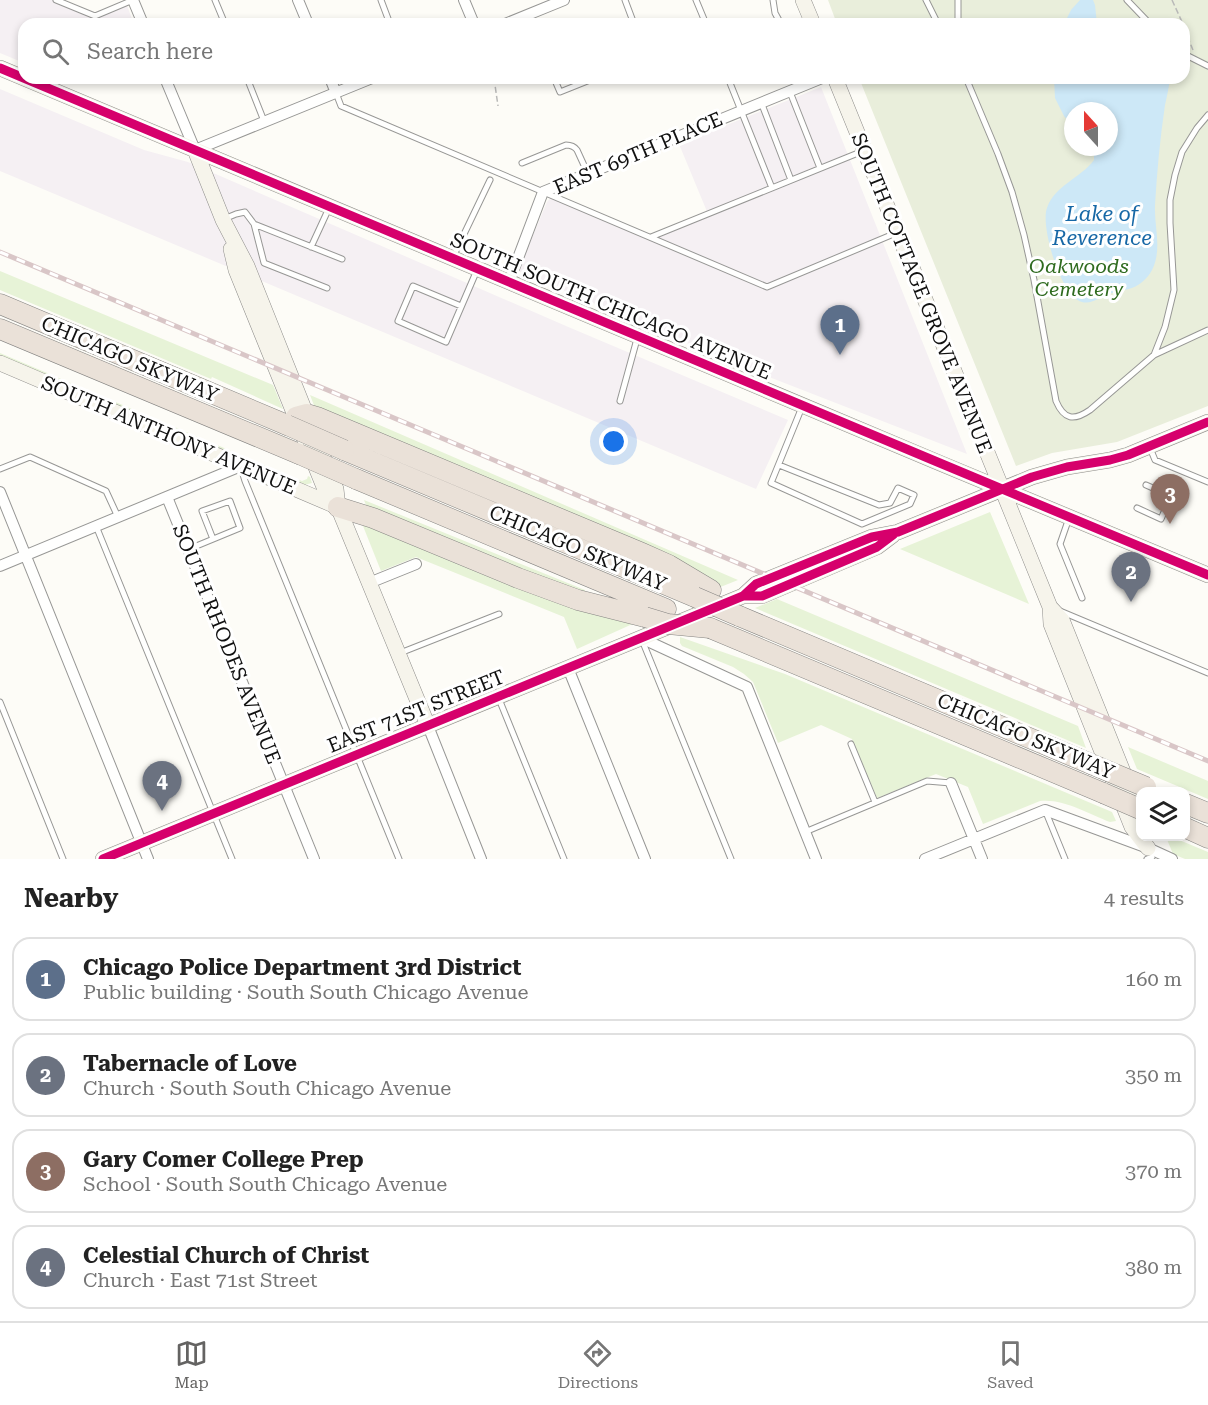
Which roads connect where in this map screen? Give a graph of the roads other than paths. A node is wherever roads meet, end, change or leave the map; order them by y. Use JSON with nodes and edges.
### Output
{"nodes":[{"id":1,"x":56,"y":0,"type":"edge"},
{"id":2,"x":133,"y":0,"type":"edge"},
{"id":3,"x":216,"y":0,"type":"edge"},
{"id":4,"x":298,"y":0,"type":"edge"},
{"id":5,"x":381,"y":0,"type":"edge"},
{"id":6,"x":464,"y":0,"type":"edge"},
{"id":7,"x":564,"y":0,"type":"edge"},
{"id":8,"x":625,"y":0,"type":"edge"},
{"id":9,"x":696,"y":0,"type":"edge"},
{"id":10,"x":772,"y":0,"type":"edge"},
{"id":11,"x":803,"y":0,"type":"edge"},
{"id":12,"x":926,"y":0,"type":"edge"},
{"id":13,"x":958,"y":0,"type":"edge"},
{"id":14,"x":1127,"y":0,"type":"edge"},
{"id":15,"x":547,"y":3,"type":"edge"},
{"id":16,"x":140,"y":18,"type":"edge"},
{"id":17,"x":223,"y":18,"type":"edge"},
{"id":18,"x":306,"y":18,"type":"edge"},
{"id":19,"x":388,"y":18,"type":"edge"},
{"id":20,"x":472,"y":18,"type":"edge"},
{"id":21,"x":531,"y":18,"type":"edge"},
{"id":22,"x":632,"y":18,"type":"edge"},
{"id":23,"x":704,"y":18,"type":"edge"},
{"id":24,"x":778,"y":18,"type":"edge"},
{"id":25,"x":810,"y":18,"type":"edge"},
{"id":26,"x":935,"y":18,"type":"edge"},
{"id":27,"x":958,"y":18,"type":"edge"},
{"id":28,"x":1144,"y":18,"type":"edge"},
{"id":29,"x":1190,"y":58,"type":"edge"},
{"id":30,"x":1208,"y":66,"type":"edge"},
{"id":31,"x":0,"y":68,"type":"edge"},
{"id":32,"x":18,"y":76,"type":"edge"},
{"id":33,"x":38,"y":84,"type":"edge"},
{"id":34,"x":168,"y":84,"type":"edge"},
{"id":35,"x":249,"y":84,"type":"edge"},
{"id":36,"x":332,"y":84,"type":"edge"},
{"id":37,"x":358,"y":84,"type":"edge"},
{"id":38,"x":557,"y":84,"type":"edge"},
{"id":39,"x":580,"y":84,"type":"edge"},
{"id":40,"x":730,"y":84,"type":"edge"},
{"id":41,"x":806,"y":84,"type":"edge"},
{"id":42,"x":837,"y":84,"type":"edge"},
{"id":43,"x":969,"y":84,"type":"edge"},
{"id":44,"x":790,"y":90,"type":"junction"},
{"id":45,"x":336,"y":93,"type":"junction"},
{"id":46,"x":761,"y":102,"type":"junction"},
{"id":47,"x":740,"y":111,"type":"junction"},
{"id":48,"x":1208,"y":115,"type":"edge"},
{"id":49,"x":264,"y":122,"type":"junction"},
{"id":50,"x":195,"y":150,"type":"junction"},
{"id":51,"x":864,"y":150,"type":"junction"},
{"id":52,"x":522,"y":164,"type":"dead end"},
{"id":53,"x":820,"y":168,"type":"junction"},
{"id":54,"x":588,"y":174,"type":"junction"},
{"id":55,"x":490,"y":180,"type":"dead end"},
{"id":56,"x":791,"y":180,"type":"junction"},
{"id":57,"x":772,"y":188,"type":"junction"},
{"id":58,"x":543,"y":192,"type":"junction"},
{"id":59,"x":330,"y":207,"type":"junction"},
{"id":60,"x":223,"y":220,"type":"junction"},
{"id":61,"x":255,"y":224,"type":"junction"},
{"id":62,"x":897,"y":232,"type":"junction"},
{"id":63,"x":651,"y":237,"type":"junction"},
{"id":64,"x":312,"y":247,"type":"junction"},
{"id":65,"x":452,"y":258,"type":"junction"},
{"id":66,"x":342,"y":259,"type":"dead end"},
{"id":67,"x":477,"y":269,"type":"junction"},
{"id":68,"x":509,"y":282,"type":"junction"},
{"id":69,"x":327,"y":288,"type":"dead end"},
{"id":70,"x":0,"y":304,"type":"edge"},
{"id":71,"x":461,"y":306,"type":"junction"},
{"id":72,"x":0,"y":329,"type":"edge"},
{"id":73,"x":1208,"y":330,"type":"edge"},
{"id":74,"x":638,"y":337,"type":"junction"},
{"id":75,"x":1154,"y":355,"type":"junction"},
{"id":76,"x":0,"y":363,"type":"edge"},
{"id":77,"x":620,"y":401,"type":"dead end"},
{"id":78,"x":803,"y":406,"type":"junction"},
{"id":79,"x":296,"y":419,"type":"junction"},
{"id":80,"x":1208,"y":423,"type":"edge"},
{"id":81,"x":1149,"y":446,"type":"junction"},
{"id":82,"x":779,"y":465,"type":"junction"},
{"id":83,"x":241,"y":466,"type":"junction"},
{"id":84,"x":0,"y":470,"type":"edge"},
{"id":85,"x":1208,"y":482,"type":"edge"},
{"id":86,"x":1146,"y":485,"type":"dead end"},
{"id":87,"x":1002,"y":489,"type":"junction"},
{"id":88,"x":0,"y":492,"type":"edge"},
{"id":89,"x":167,"y":497,"type":"junction"},
{"id":90,"x":338,"y":507,"type":"junction"},
{"id":91,"x":1137,"y":508,"type":"dead end"},
{"id":92,"x":118,"y":517,"type":"junction"},
{"id":93,"x":1069,"y":517,"type":"junction"},
{"id":94,"x":96,"y":526,"type":"junction"},
{"id":95,"x":213,"y":539,"type":"junction"},
{"id":96,"x":189,"y":549,"type":"junction"},
{"id":97,"x":25,"y":555,"type":"junction"},
{"id":98,"x":416,"y":564,"type":"dead end"},
{"id":99,"x":0,"y":566,"type":"edge"},
{"id":100,"x":1208,"y":575,"type":"edge"},
{"id":101,"x":369,"y":583,"type":"junction"},
{"id":102,"x":703,"y":594,"type":"junction"},
{"id":103,"x":1082,"y":598,"type":"dead end"},
{"id":104,"x":741,"y":606,"type":"junction"},
{"id":105,"x":1050,"y":607,"type":"junction"},
{"id":106,"x":499,"y":614,"type":"dead end"},
{"id":107,"x":710,"y":628,"type":"junction"},
{"id":108,"x":641,"y":638,"type":"junction"},
{"id":109,"x":398,"y":654,"type":"junction"},
{"id":110,"x":568,"y":668,"type":"junction"},
{"id":111,"x":1208,"y":673,"type":"edge"},
{"id":112,"x":498,"y":697,"type":"junction"},
{"id":113,"x":0,"y":702,"type":"edge"},
{"id":114,"x":428,"y":726,"type":"junction"},
{"id":115,"x":851,"y":744,"type":"dead end"},
{"id":116,"x":357,"y":755,"type":"junction"},
{"id":117,"x":951,"y":783,"type":"joint"},
{"id":118,"x":284,"y":785,"type":"junction"},
{"id":119,"x":1146,"y":787,"type":"edge"},
{"id":120,"x":875,"y":802,"type":"junction"},
{"id":121,"x":1136,"y":806,"type":"edge"},
{"id":122,"x":1190,"y":806,"type":"edge"},
{"id":123,"x":1136,"y":807,"type":"edge"},
{"id":124,"x":1045,"y":810,"type":"junction"},
{"id":125,"x":1208,"y":813,"type":"edge"},
{"id":126,"x":213,"y":814,"type":"junction"},
{"id":127,"x":1190,"y":830,"type":"edge"},
{"id":128,"x":806,"y":832,"type":"junction"},
{"id":129,"x":1208,"y":838,"type":"edge"},
{"id":130,"x":974,"y":839,"type":"junction"},
{"id":131,"x":141,"y":843,"type":"junction"},
{"id":132,"x":1149,"y":852,"type":"edge"},
{"id":133,"x":63,"y":859,"type":"edge"},
{"id":134,"x":103,"y":859,"type":"edge"},
{"id":135,"x":148,"y":859,"type":"edge"},
{"id":136,"x":232,"y":859,"type":"edge"},
{"id":137,"x":314,"y":859,"type":"edge"},
{"id":138,"x":399,"y":859,"type":"edge"},
{"id":139,"x":481,"y":859,"type":"edge"},
{"id":140,"x":564,"y":859,"type":"edge"},
{"id":141,"x":645,"y":859,"type":"edge"},
{"id":142,"x":731,"y":859,"type":"edge"},
{"id":143,"x":816,"y":859,"type":"edge"},
{"id":144,"x":925,"y":859,"type":"edge"},
{"id":145,"x":982,"y":859,"type":"edge"},
{"id":146,"x":1065,"y":859,"type":"edge"},
{"id":147,"x":1172,"y":859,"type":"edge"}],
"edges":[{"from":1,"to":2,"type":"lane"},
{"from":2,"to":16,"type":"street"},
{"from":3,"to":17,"type":"lane"},
{"from":4,"to":18,"type":"street"},
{"from":5,"to":19,"type":"lane"},
{"from":6,"to":20,"type":"street"},
{"from":7,"to":15,"type":"street"},
{"from":8,"to":22,"type":"lane"},
{"from":9,"to":23,"type":"lane"},
{"from":10,"to":24,"type":"lane"},
{"from":11,"to":25,"type":"main road"},
{"from":12,"to":26,"type":"lane"},
{"from":13,"to":27,"type":"lane"},
{"from":14,"to":28,"type":"lane"},
{"from":15,"to":21,"type":"street"},
{"from":29,"to":30,"type":"lane"},
{"from":31,"to":32,"type":"main road","name":"SOUTH SOUTH CHICAGO AVENUE"},
{"from":33,"to":50,"type":"main road","name":"SOUTH SOUTH CHICAGO AVENUE"},
{"from":34,"to":50,"type":"street"},
{"from":35,"to":49,"type":"lane"},
{"from":36,"to":45,"type":"street"},
{"from":37,"to":45,"type":"street"},
{"from":38,"to":39,"type":"lane"},
{"from":40,"to":47,"type":"lane"},
{"from":41,"to":44,"type":"street","name":"EAST 69TH PLACE"},
{"from":42,"to":51,"type":"main road","name":"SOUTH COTTAGE GROVE AVENUE"},
{"from":43,"to":75,"type":"lane"},
{"from":44,"to":46,"type":"street","name":"EAST 69TH PLACE"},
{"from":44,"to":53,"type":"lane"},
{"from":45,"to":49,"type":"street"},
{"from":45,"to":58,"type":"lane"},
{"from":46,"to":47,"type":"street","name":"EAST 69TH PLACE"},
{"from":46,"to":56,"type":"lane"},
{"from":47,"to":54,"type":"street","name":"EAST 69TH PLACE"},
{"from":47,"to":57,"type":"lane"},
{"from":48,"to":75,"type":"lane"},
{"from":49,"to":50,"type":"street"},
{"from":50,"to":59,"type":"main road","name":"SOUTH SOUTH CHICAGO AVENUE"},
{"from":50,"to":60,"type":"main road"},
{"from":51,"to":53,"type":"lane"},
{"from":51,"to":62,"type":"main road","name":"SOUTH COTTAGE GROVE AVENUE"},
{"from":52,"to":54,"type":"lane"},
{"from":53,"to":56,"type":"lane"},
{"from":54,"to":58,"type":"street","name":"EAST 69TH PLACE"},
{"from":55,"to":65,"type":"lane"},
{"from":56,"to":57,"type":"lane"},
{"from":57,"to":63,"type":"lane"},
{"from":58,"to":63,"type":"lane"},
{"from":58,"to":68,"type":"street","name":"EAST 69TH PLACE"},
{"from":59,"to":64,"type":"lane"},
{"from":59,"to":65,"type":"main road","name":"SOUTH SOUTH CHICAGO AVENUE"},
{"from":60,"to":61,"type":"lane"},
{"from":60,"to":79,"type":"main road"},
{"from":61,"to":64,"type":"lane"},
{"from":61,"to":69,"type":"lane"},
{"from":62,"to":63,"type":"lane"},
{"from":62,"to":87,"type":"main road","name":"SOUTH COTTAGE GROVE AVENUE"},
{"from":64,"to":66,"type":"lane"},
{"from":65,"to":67,"type":"main road","name":"SOUTH SOUTH CHICAGO AVENUE"},
{"from":67,"to":68,"type":"main road","name":"SOUTH SOUTH CHICAGO AVENUE"},
{"from":67,"to":71,"type":"lane"},
{"from":68,"to":74,"type":"main road","name":"SOUTH SOUTH CHICAGO AVENUE"},
{"from":70,"to":79,"type":"highway","name":"CHICAGO SKYWAY"},
{"from":71,"to":71,"type":"lane"},
{"from":72,"to":107,"type":"highway","name":"CHICAGO SKYWAY","bridge":true},
{"from":73,"to":75,"type":"lane"},
{"from":74,"to":77,"type":"lane"},
{"from":74,"to":78,"type":"main road","name":"SOUTH SOUTH CHICAGO AVENUE"},
{"from":76,"to":83,"type":"main road","name":"SOUTH ANTHONY AVENUE"},
{"from":78,"to":82,"type":"lane"},
{"from":78,"to":87,"type":"main road","name":"SOUTH SOUTH CHICAGO AVENUE"},
{"from":79,"to":90,"type":"main road"},
{"from":79,"to":102,"type":"highway","name":"CHICAGO SKYWAY","bridge":true},
{"from":79,"to":102,"type":"highway"},
{"from":80,"to":81,"type":"main road","name":"EAST 71ST STREET"},
{"from":81,"to":85,"type":"lane"},
{"from":81,"to":87,"type":"main road","name":"EAST 71ST STREET"},
{"from":82,"to":82,"type":"lane"},
{"from":83,"to":89,"type":"street"},
{"from":83,"to":90,"type":"main road","name":"SOUTH ANTHONY AVENUE"},
{"from":83,"to":116,"type":"lane"},
{"from":84,"to":92,"type":"lane"},
{"from":86,"to":91,"type":"lane"},
{"from":87,"to":93,"type":"main road","name":"SOUTH SOUTH CHICAGO AVENUE"},
{"from":87,"to":104,"type":"main road","name":"EAST 71ST STREET"},
{"from":87,"to":105,"type":"main road","name":"SOUTH COTTAGE GROVE AVENUE"},
{"from":88,"to":97,"type":"street"},
{"from":89,"to":92,"type":"street"},
{"from":89,"to":96,"type":"street","name":"SOUTH RHODES AVENUE"},
{"from":90,"to":101,"type":"main road"},
{"from":90,"to":107,"type":"highway","bridge":true},
{"from":92,"to":94,"type":"street"},
{"from":93,"to":100,"type":"main road","name":"SOUTH SOUTH CHICAGO AVENUE"},
{"from":93,"to":103,"type":"lane"},
{"from":94,"to":97,"type":"street"},
{"from":94,"to":126,"type":"lane"},
{"from":95,"to":95,"type":"lane"},
{"from":95,"to":96,"type":"lane"},
{"from":96,"to":118,"type":"street","name":"SOUTH RHODES AVENUE"},
{"from":97,"to":99,"type":"street"},
{"from":97,"to":131,"type":"street"},
{"from":98,"to":101,"type":"street"},
{"from":101,"to":109,"type":"main road"},
{"from":102,"to":104,"type":"highway"},
{"from":104,"to":108,"type":"main road","name":"EAST 71ST STREET"},
{"from":104,"to":119,"type":"highway","name":"CHICAGO SKYWAY","bridge":true},
{"from":105,"to":111,"type":"lane"},
{"from":105,"to":121,"type":"main road","name":"SOUTH COTTAGE GROVE AVENUE"},
{"from":105,"to":132,"type":"main road","name":"SOUTH COTTAGE GROVE AVENUE"},
{"from":106,"to":109,"type":"lane"},
{"from":107,"to":123,"type":"highway","name":"CHICAGO SKYWAY","bridge":true},
{"from":108,"to":110,"type":"main road","name":"EAST 71ST STREET"},
{"from":108,"to":128,"type":"street"},
{"from":108,"to":142,"type":"lane"},
{"from":109,"to":114,"type":"main road"},
{"from":110,"to":112,"type":"main road","name":"EAST 71ST STREET"},
{"from":110,"to":141,"type":"street"},
{"from":112,"to":114,"type":"main road","name":"EAST 71ST STREET"},
{"from":112,"to":140,"type":"lane"},
{"from":113,"to":133,"type":"lane"},
{"from":114,"to":116,"type":"main road","name":"EAST 71ST STREET"},
{"from":114,"to":139,"type":"street"},
{"from":115,"to":120,"type":"lane"},
{"from":116,"to":118,"type":"main road","name":"EAST 71ST STREET"},
{"from":116,"to":138,"type":"lane"},
{"from":117,"to":120,"type":"lane"},
{"from":117,"to":130,"type":"street"},
{"from":118,"to":126,"type":"main road","name":"EAST 71ST STREET"},
{"from":118,"to":137,"type":"street","name":"SOUTH RHODES AVENUE"},
{"from":120,"to":128,"type":"lane"},
{"from":122,"to":125,"type":"highway"},
{"from":124,"to":130,"type":"street"},
{"from":124,"to":132,"type":"street"},
{"from":124,"to":146,"type":"lane"},
{"from":126,"to":131,"type":"main road","name":"EAST 71ST STREET"},
{"from":126,"to":136,"type":"lane"},
{"from":127,"to":129,"type":"highway"},
{"from":128,"to":143,"type":"street"},
{"from":130,"to":144,"type":"street"},
{"from":130,"to":145,"type":"street"},
{"from":131,"to":134,"type":"main road","name":"EAST 71ST STREET"},
{"from":131,"to":135,"type":"street"},
{"from":132,"to":147,"type":"street"}]}
